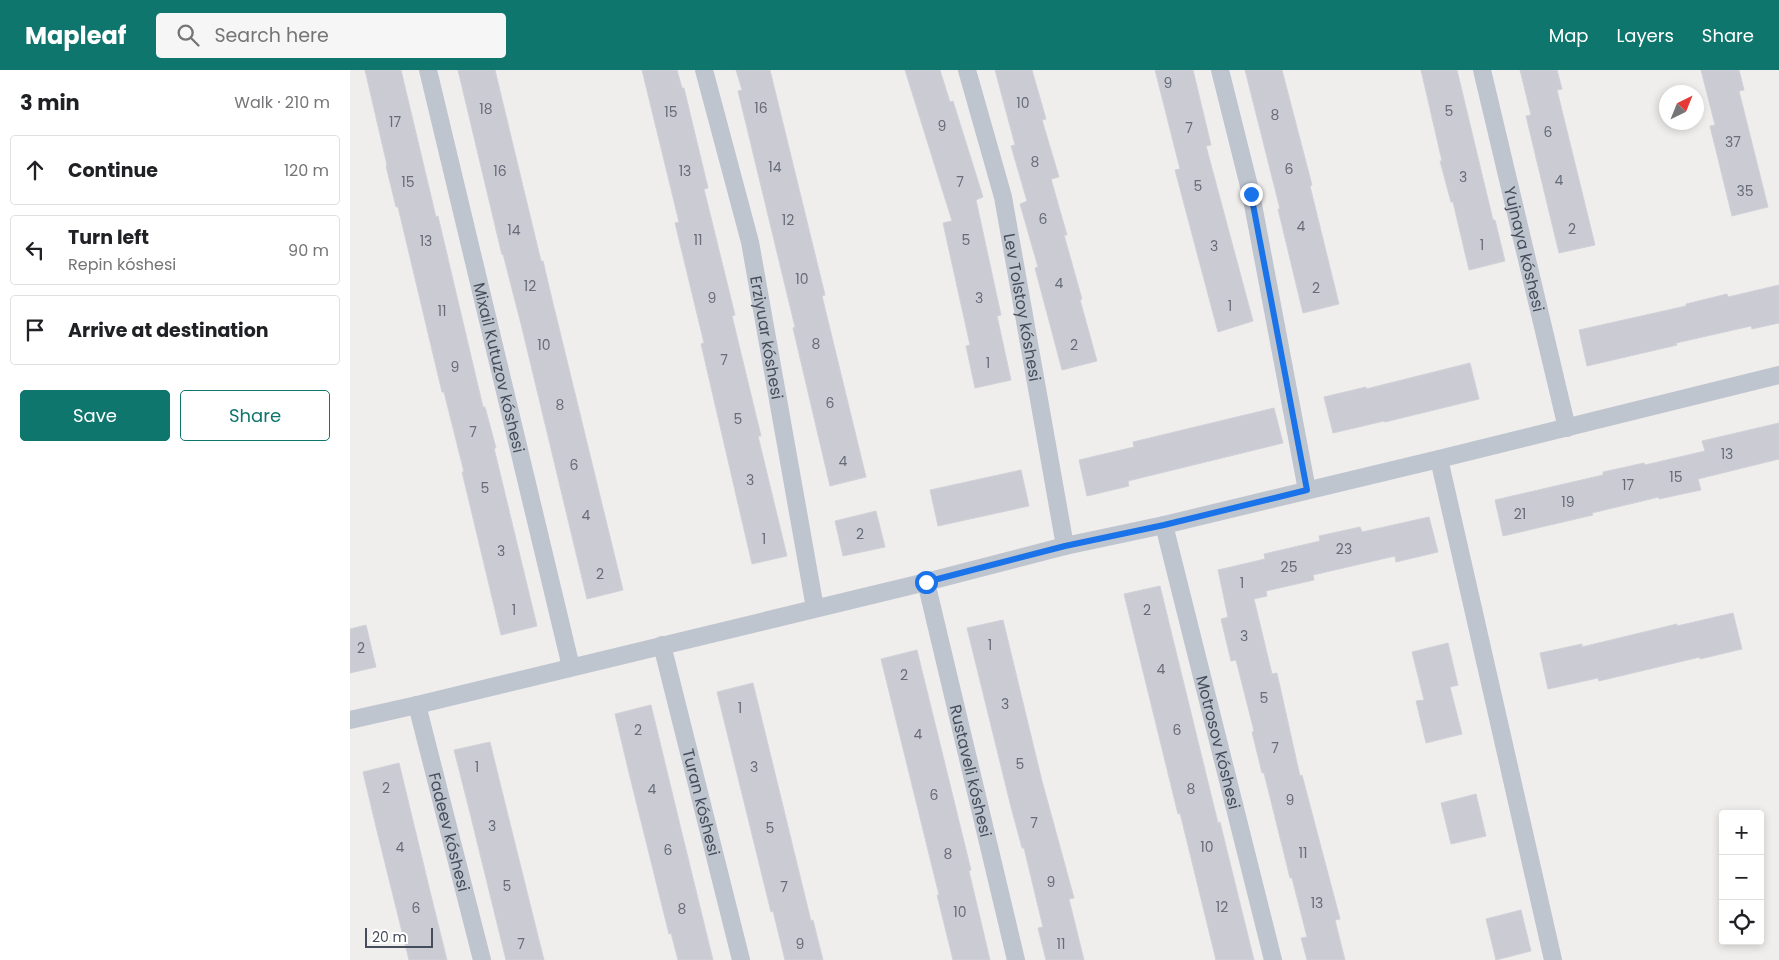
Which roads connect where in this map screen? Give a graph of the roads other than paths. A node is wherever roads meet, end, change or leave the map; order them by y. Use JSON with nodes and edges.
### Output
{"nodes":[{"id":1,"x":428,"y":70,"type":"edge"},
{"id":2,"x":704,"y":70,"type":"edge"},
{"id":3,"x":967,"y":70,"type":"edge"},
{"id":4,"x":1220,"y":70,"type":"edge"},
{"id":5,"x":1482,"y":70,"type":"edge"},
{"id":6,"x":1779,"y":376,"type":"edge"},
{"id":7,"x":1567,"y":428,"type":"junction"},
{"id":8,"x":1439,"y":459,"type":"junction"},
{"id":9,"x":1307,"y":490,"type":"junction"},
{"id":10,"x":1164,"y":525,"type":"junction"},
{"id":11,"x":1065,"y":546,"type":"junction"},
{"id":12,"x":926,"y":582,"type":"junction"},
{"id":13,"x":816,"y":608,"type":"junction"},
{"id":14,"x":662,"y":645,"type":"junction"},
{"id":15,"x":571,"y":667,"type":"junction"},
{"id":16,"x":417,"y":705,"type":"junction"},
{"id":17,"x":350,"y":720,"type":"edge"},
{"id":18,"x":482,"y":960,"type":"edge"},
{"id":19,"x":741,"y":960,"type":"edge"},
{"id":20,"x":1016,"y":960,"type":"edge"},
{"id":21,"x":1273,"y":960,"type":"edge"},
{"id":22,"x":1553,"y":960,"type":"edge"}],
"edges":[{"from":1,"to":15,"type":"street","name":"Mixail Kutuzov kóshesi"},
{"from":2,"to":13,"type":"street","name":"Erziyuar kóshesi"},
{"from":3,"to":11,"type":"street","name":"Lev Tolstoy kóshesi"},
{"from":4,"to":9,"type":"street"},
{"from":5,"to":7,"type":"street","name":"Yujnaya kóshesi"},
{"from":6,"to":7,"type":"street"},
{"from":7,"to":8,"type":"street"},
{"from":8,"to":9,"type":"street"},
{"from":8,"to":22,"type":"street"},
{"from":9,"to":10,"type":"street"},
{"from":10,"to":11,"type":"street"},
{"from":10,"to":21,"type":"street","name":"Motrosov kóshesi"},
{"from":11,"to":12,"type":"street"},
{"from":12,"to":13,"type":"street"},
{"from":12,"to":20,"type":"street","name":"Rustaveli kóshesi"},
{"from":13,"to":14,"type":"street"},
{"from":14,"to":15,"type":"street"},
{"from":14,"to":19,"type":"street","name":"Turan kóshesi"},
{"from":15,"to":16,"type":"street"},
{"from":16,"to":17,"type":"street"},
{"from":16,"to":18,"type":"street","name":"Fadeev kóshesi"}]}
